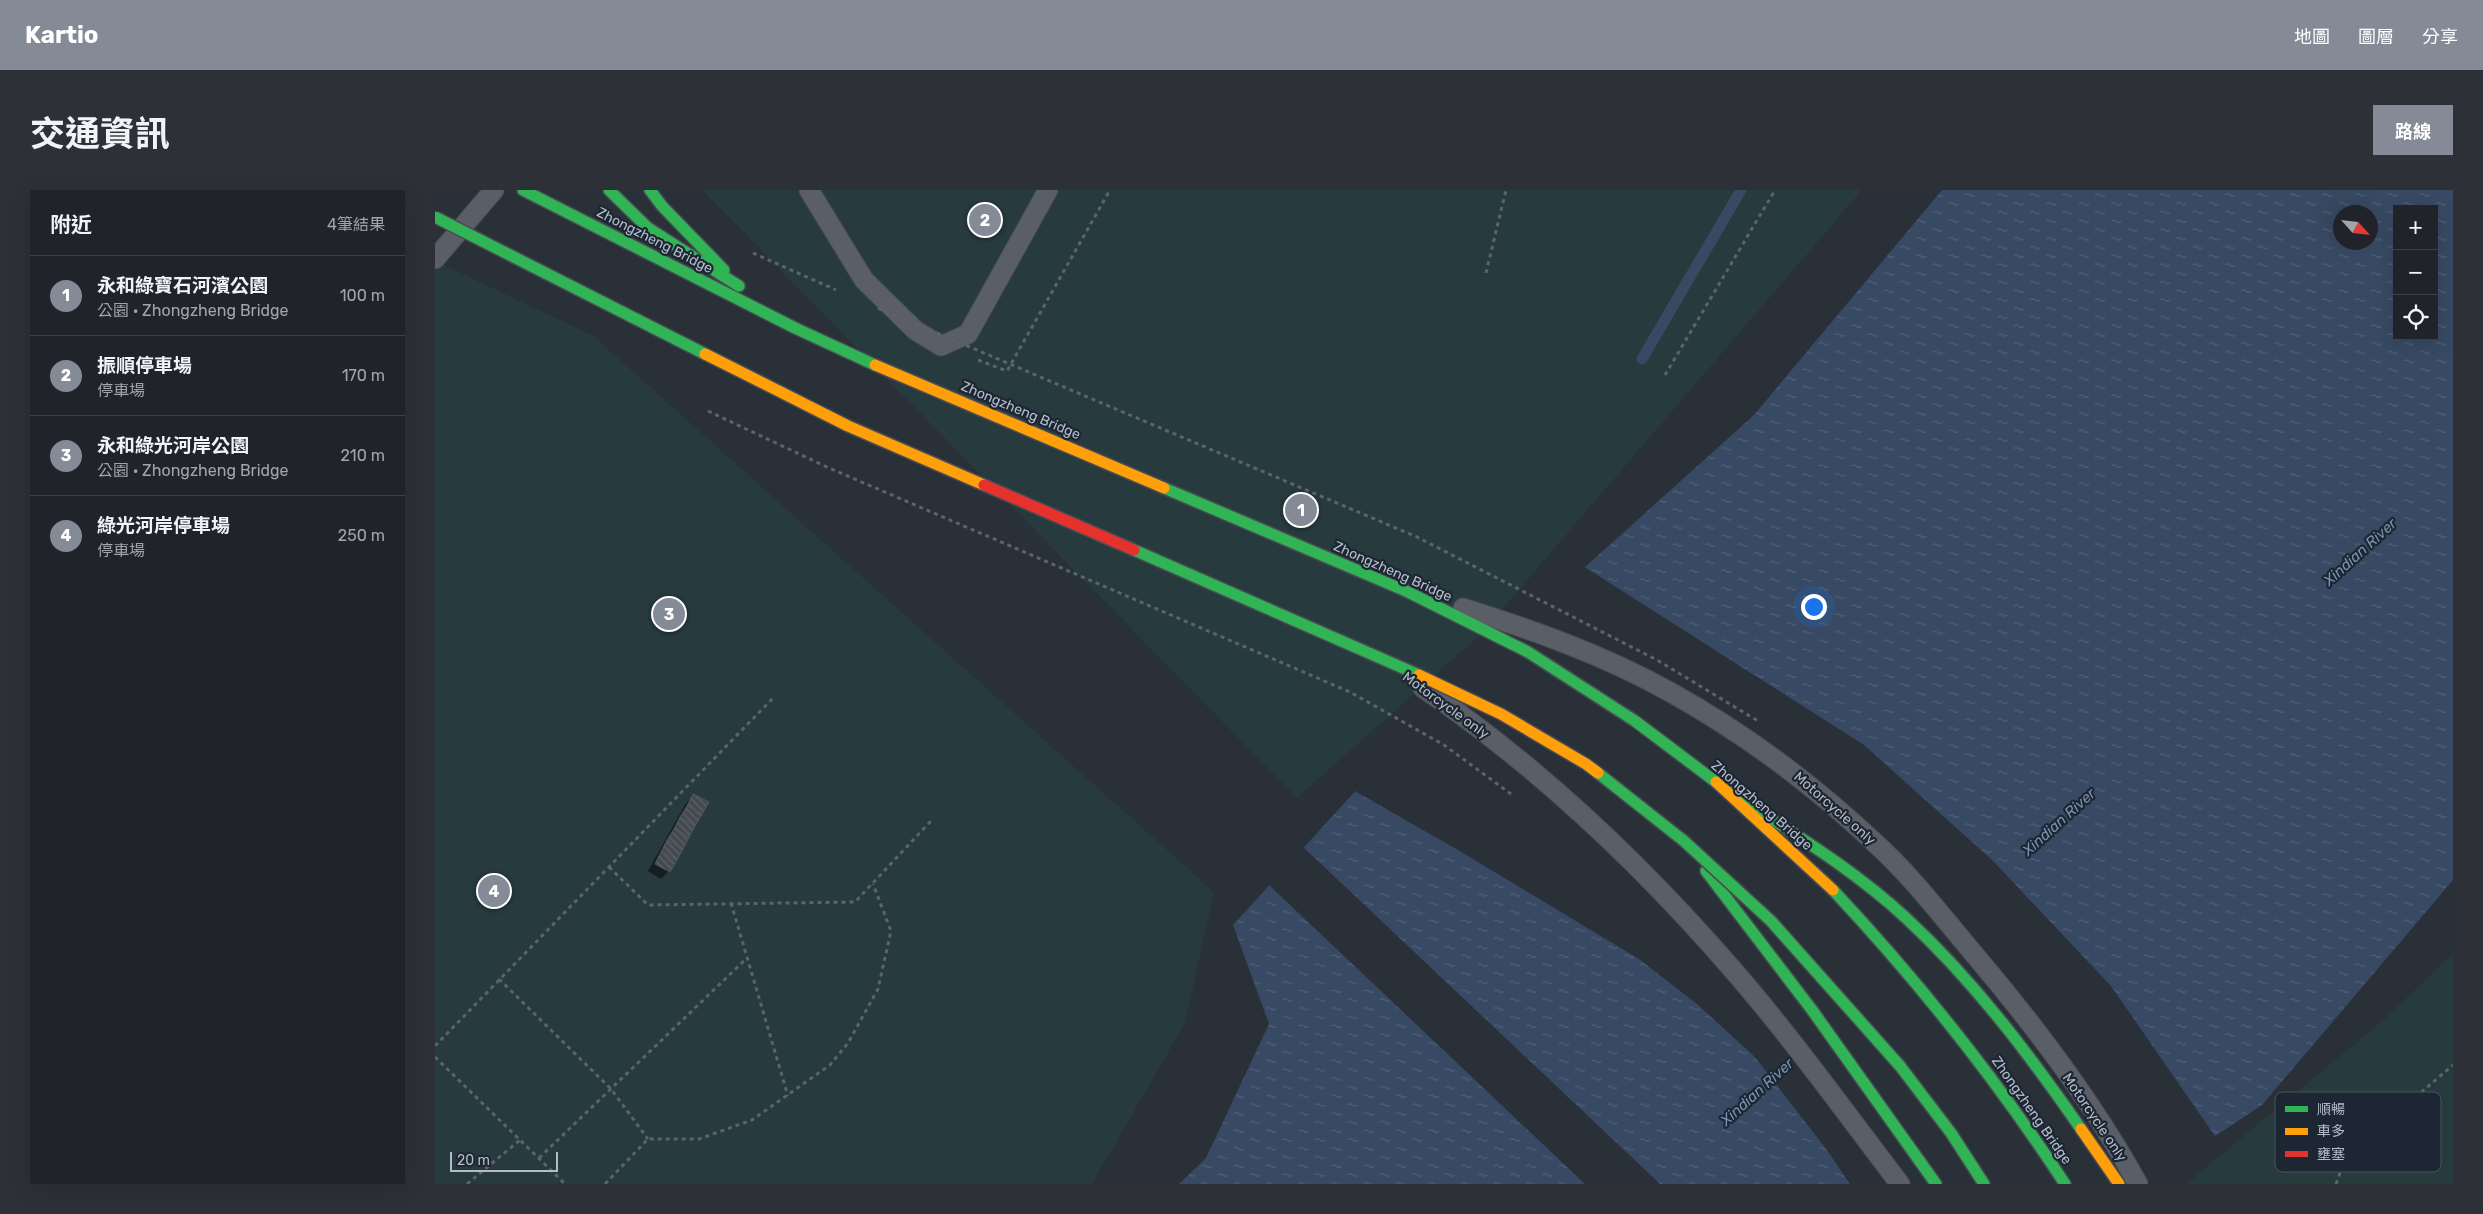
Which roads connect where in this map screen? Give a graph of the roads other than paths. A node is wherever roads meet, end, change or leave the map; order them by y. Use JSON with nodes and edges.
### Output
{"nodes":[{"id":1,"x":495,"y":190,"type":"edge"},
{"id":2,"x":523,"y":190,"type":"edge"},
{"id":3,"x":609,"y":190,"type":"edge"},
{"id":4,"x":650,"y":190,"type":"edge"},
{"id":5,"x":809,"y":190,"type":"edge"},
{"id":6,"x":1047,"y":190,"type":"edge"},
{"id":7,"x":435,"y":216,"type":"edge"},
{"id":8,"x":435,"y":259,"type":"edge"},
{"id":9,"x":739,"y":286,"type":"junction"},
{"id":10,"x":873,"y":364,"type":"junction"},
{"id":11,"x":1406,"y":591,"type":"junction"},
{"id":12,"x":1370,"y":652,"type":"junction"},
{"id":13,"x":1727,"y":790,"type":"junction"},
{"id":14,"x":1684,"y":842,"type":"junction"},
{"id":15,"x":1900,"y":1184,"type":"edge"},
{"id":16,"x":1936,"y":1184,"type":"edge"},
{"id":17,"x":1984,"y":1184,"type":"edge"},
{"id":18,"x":2065,"y":1184,"type":"edge"},
{"id":19,"x":2119,"y":1184,"type":"edge"},
{"id":20,"x":2138,"y":1184,"type":"edge"}],
"edges":[{"from":1,"to":8,"type":"lane"},
{"from":2,"to":10,"type":"main road","name":"Zhongzheng Bridge"},
{"from":3,"to":9,"type":"main road"},
{"from":4,"to":9,"type":"main road"},
{"from":5,"to":6,"type":"lane"},
{"from":7,"to":12,"type":"main road","bridge":true},
{"from":9,"to":10,"type":"main road"},
{"from":10,"to":11,"type":"main road","name":"Zhongzheng Bridge"},
{"from":11,"to":13,"type":"main road","name":"Zhongzheng Bridge"},
{"from":11,"to":20,"type":"lane","name":"Motorcycle only"},
{"from":12,"to":14,"type":"main road","bridge":true},
{"from":12,"to":15,"type":"lane","name":"Motorcycle only","bridge":true},
{"from":13,"to":18,"type":"main road","name":"Zhongzheng Bridge"},
{"from":13,"to":19,"type":"main road"},
{"from":14,"to":16,"type":"main road","bridge":true},
{"from":14,"to":17,"type":"main road","bridge":true}]}
